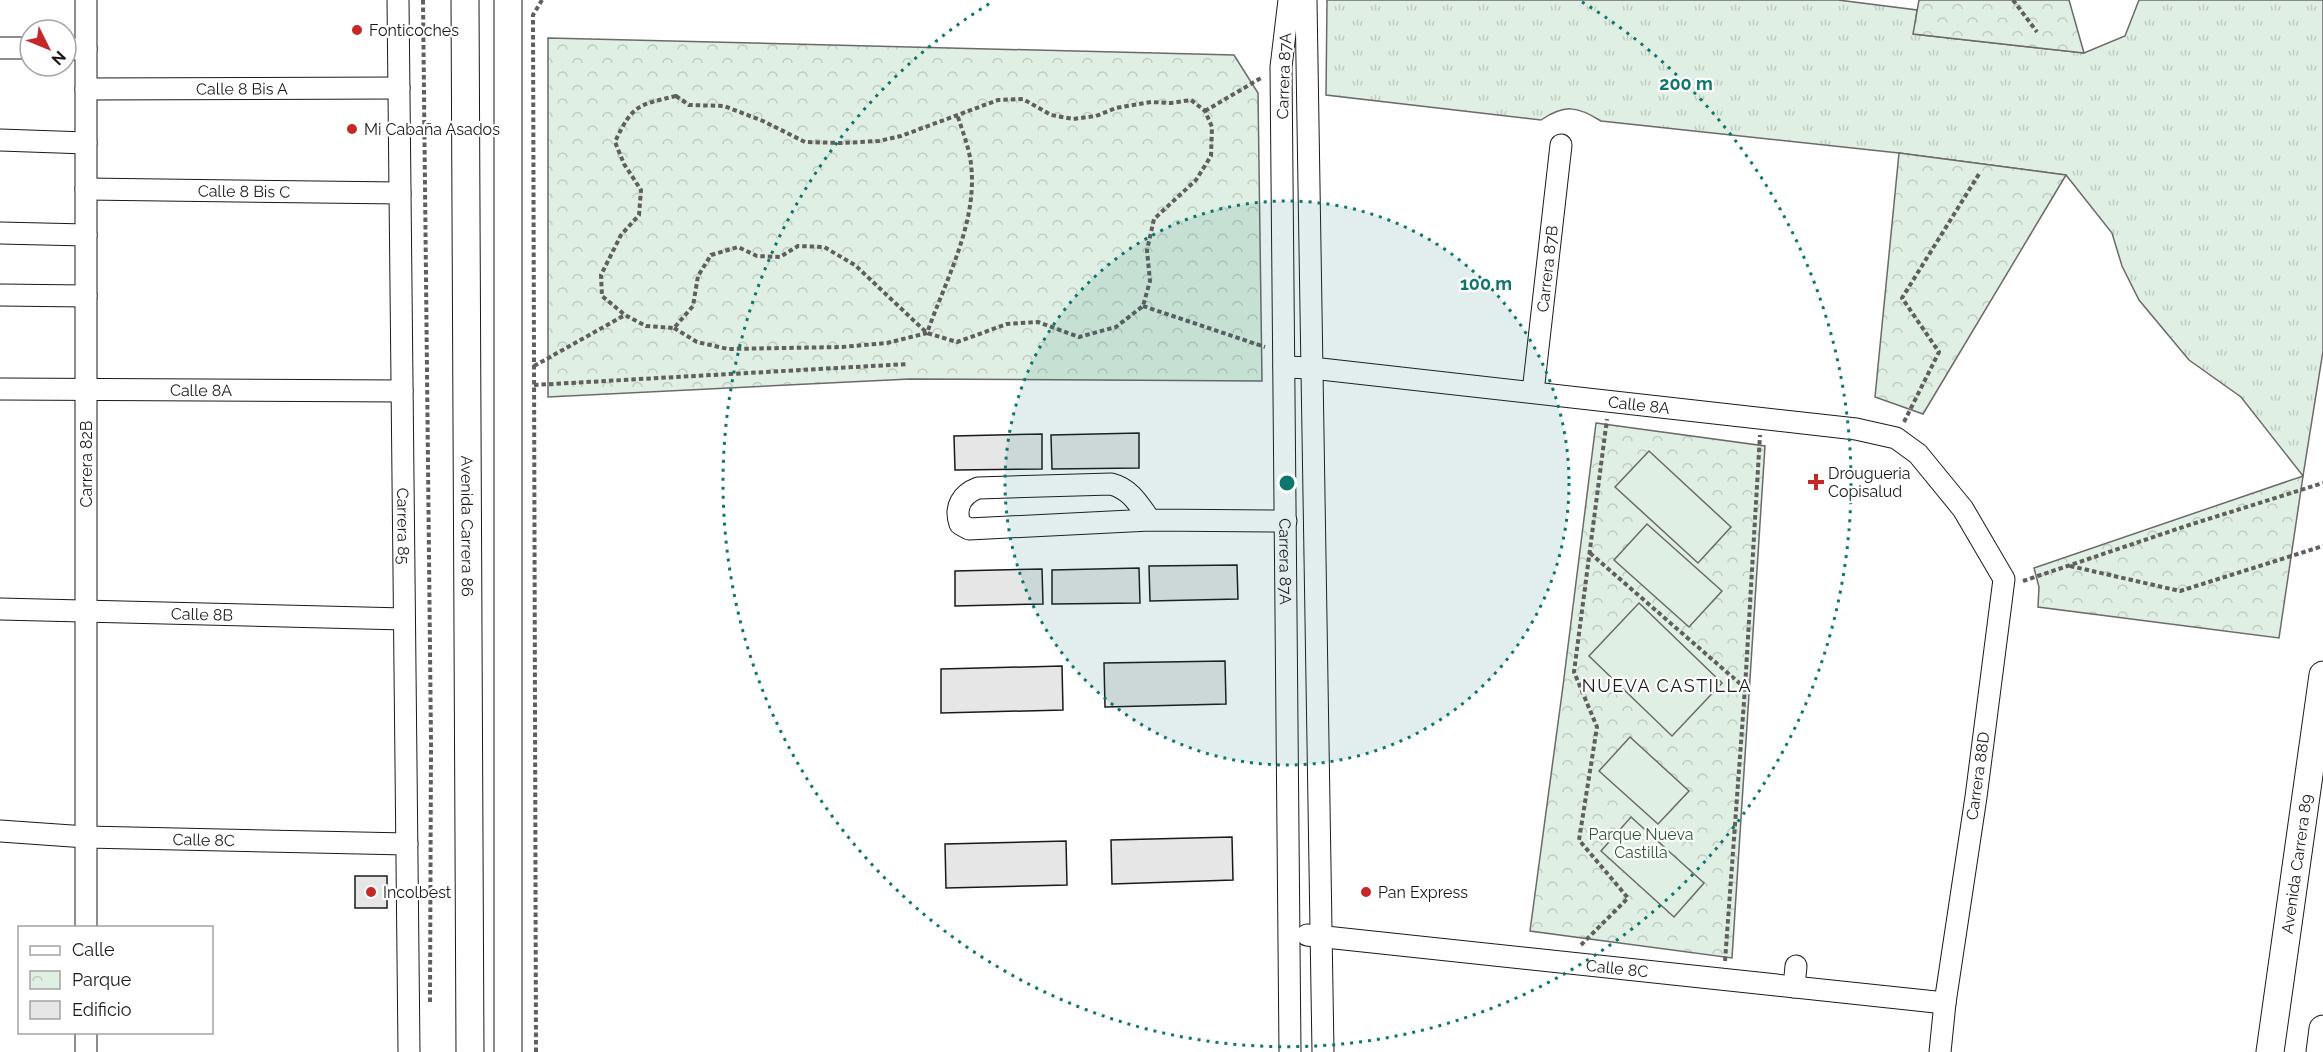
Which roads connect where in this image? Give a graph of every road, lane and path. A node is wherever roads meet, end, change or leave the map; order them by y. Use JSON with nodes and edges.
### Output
{"nodes":[{"id":1,"x":86,"y":0,"type":"edge"},
{"id":2,"x":398,"y":0,"type":"edge"},
{"id":3,"x":423,"y":0,"type":"edge"},
{"id":4,"x":465,"y":0,"type":"edge"},
{"id":5,"x":508,"y":0,"type":"edge"},
{"id":6,"x":542,"y":0,"type":"edge"},
{"id":7,"x":1289,"y":0,"type":"edge"},
{"id":8,"x":1306,"y":0,"type":"edge"},
{"id":9,"x":2013,"y":0,"type":"edge"},
{"id":10,"x":2037,"y":32,"type":"dead end"},
{"id":11,"x":78,"y":39,"type":"edge"},
{"id":12,"x":0,"y":48,"type":"edge"},
{"id":13,"x":18,"y":48,"type":"edge"},
{"id":14,"x":78,"y":57,"type":"edge"},
{"id":15,"x":1281,"y":67,"type":"junction"},
{"id":16,"x":399,"y":88,"type":"junction"},
{"id":17,"x":86,"y":89,"type":"junction"},
{"id":18,"x":1205,"y":111,"type":"junction"},
{"id":19,"x":957,"y":114,"type":"junction"},
{"id":20,"x":0,"y":141,"type":"edge"},
{"id":21,"x":86,"y":143,"type":"junction"},
{"id":22,"x":1561,"y":145,"type":"dead end"},
{"id":23,"x":1979,"y":174,"type":"dead end"},
{"id":24,"x":86,"y":189,"type":"junction"},
{"id":25,"x":400,"y":193,"type":"junction"},
{"id":26,"x":0,"y":233,"type":"edge"},
{"id":27,"x":86,"y":235,"type":"junction"},
{"id":28,"x":0,"y":295,"type":"edge"},
{"id":29,"x":86,"y":296,"type":"junction"},
{"id":30,"x":1143,"y":306,"type":"junction"},
{"id":31,"x":625,"y":315,"type":"junction"},
{"id":32,"x":674,"y":328,"type":"junction"},
{"id":33,"x":927,"y":333,"type":"junction"},
{"id":34,"x":1284,"y":360,"type":"junction"},
{"id":35,"x":908,"y":364,"type":"dead end"},
{"id":36,"x":534,"y":366,"type":"junction"},
{"id":37,"x":1312,"y":368,"type":"junction"},
{"id":38,"x":534,"y":385,"type":"junction"},
{"id":39,"x":0,"y":388,"type":"edge"},
{"id":40,"x":86,"y":389,"type":"junction"},
{"id":41,"x":402,"y":391,"type":"junction"},
{"id":42,"x":1533,"y":392,"type":"junction"},
{"id":43,"x":1610,"y":401,"type":"junction"},
{"id":44,"x":1761,"y":418,"type":"junction"},
{"id":45,"x":1896,"y":438,"type":"junction"},
{"id":46,"x":2323,"y":483,"type":"edge"},
{"id":47,"x":1963,"y":509,"type":"joint"},
{"id":48,"x":1150,"y":520,"type":"junction"},
{"id":49,"x":1286,"y":521,"type":"junction"},
{"id":50,"x":2323,"y":546,"type":"edge"},
{"id":51,"x":1590,"y":552,"type":"junction"},
{"id":52,"x":2070,"y":566,"type":"junction"},
{"id":53,"x":2024,"y":581,"type":"dead end"},
{"id":54,"x":0,"y":609,"type":"edge"},
{"id":55,"x":86,"y":610,"type":"junction"},
{"id":56,"x":404,"y":619,"type":"junction"},
{"id":57,"x":2323,"y":675,"type":"edge"},
{"id":58,"x":1745,"y":688,"type":"junction"},
{"id":59,"x":0,"y":831,"type":"edge"},
{"id":60,"x":86,"y":837,"type":"junction"},
{"id":61,"x":407,"y":844,"type":"junction"},
{"id":62,"x":86,"y":926,"type":"edge"},
{"id":63,"x":1289,"y":933,"type":"junction"},
{"id":64,"x":1321,"y":936,"type":"junction"},
{"id":65,"x":1563,"y":962,"type":"junction"},
{"id":66,"x":1723,"y":979,"type":"junction"},
{"id":67,"x":1945,"y":1003,"type":"junction"},
{"id":68,"x":430,"y":1004,"type":"dead end"},
{"id":69,"x":2323,"y":1029,"type":"edge"},
{"id":70,"x":86,"y":1034,"type":"edge"},
{"id":71,"x":86,"y":1052,"type":"edge"},
{"id":72,"x":409,"y":1052,"type":"edge"},
{"id":73,"x":470,"y":1052,"type":"edge"},
{"id":74,"x":508,"y":1052,"type":"edge"},
{"id":75,"x":536,"y":1052,"type":"edge"},
{"id":76,"x":1290,"y":1052,"type":"edge"},
{"id":77,"x":1323,"y":1052,"type":"edge"},
{"id":78,"x":1940,"y":1052,"type":"edge"},
{"id":79,"x":2270,"y":1052,"type":"edge"},
{"id":80,"x":2320,"y":1052,"type":"edge"}],
"edges":[{"from":1,"to":11,"type":"street","name":"Carrera 82B"},
{"from":2,"to":16,"type":"street","name":"Carrera 85"},
{"from":3,"to":68,"type":"path"},
{"from":4,"to":73,"type":"main road","name":"Avenida Carrera 86"},
{"from":5,"to":74,"type":"main road"},
{"from":6,"to":36,"type":"path"},
{"from":7,"to":15,"type":"street","name":"Carrera 87A"},
{"from":8,"to":37,"type":"street","name":"Carrera 87A"},
{"from":9,"to":10,"type":"path"},
{"from":12,"to":13,"type":"street"},
{"from":14,"to":17,"type":"street","name":"Carrera 82B"},
{"from":15,"to":18,"type":"path"},
{"from":15,"to":34,"type":"street","name":"Carrera 87A"},
{"from":16,"to":17,"type":"street","name":"Calle 8 Bis A"},
{"from":16,"to":25,"type":"street","name":"Carrera 85"},
{"from":17,"to":21,"type":"street","name":"Carrera 82B"},
{"from":18,"to":19,"type":"path"},
{"from":18,"to":30,"type":"path"},
{"from":19,"to":31,"type":"path"},
{"from":19,"to":33,"type":"path"},
{"from":20,"to":21,"type":"street"},
{"from":21,"to":24,"type":"street","name":"Carrera 82B"},
{"from":22,"to":42,"type":"street","name":"Carrera 87B"},
{"from":23,"to":45,"type":"path"},
{"from":24,"to":25,"type":"street","name":"Calle 8 Bis C"},
{"from":24,"to":27,"type":"street","name":"Carrera 82B"},
{"from":25,"to":41,"type":"street","name":"Carrera 85"},
{"from":26,"to":27,"type":"street"},
{"from":27,"to":29,"type":"street","name":"Carrera 82B"},
{"from":28,"to":29,"type":"street"},
{"from":29,"to":40,"type":"street","name":"Carrera 82B"},
{"from":30,"to":33,"type":"path"},
{"from":30,"to":34,"type":"path"},
{"from":31,"to":32,"type":"path"},
{"from":31,"to":36,"type":"path"},
{"from":32,"to":33,"type":"path"},
{"from":32,"to":33,"type":"path"},
{"from":34,"to":37,"type":"street","name":"Calle 8A"},
{"from":34,"to":49,"type":"street","name":"Carrera 87A"},
{"from":35,"to":38,"type":"path"},
{"from":36,"to":38,"type":"path"},
{"from":37,"to":42,"type":"street","name":"Calle 8A"},
{"from":37,"to":64,"type":"street","name":"Carrera 87A"},
{"from":38,"to":75,"type":"path"},
{"from":39,"to":40,"type":"street","name":"Calle 8A"},
{"from":40,"to":41,"type":"street","name":"Calle 8A"},
{"from":40,"to":55,"type":"street","name":"Carrera 82B"},
{"from":41,"to":56,"type":"street","name":"Carrera 85"},
{"from":42,"to":43,"type":"street","name":"Calle 8A"},
{"from":43,"to":44,"type":"street","name":"Calle 8A"},
{"from":43,"to":51,"type":"path"},
{"from":44,"to":45,"type":"street","name":"Calle 8A"},
{"from":44,"to":58,"type":"path"},
{"from":45,"to":47,"type":"street","name":"Calle 8A"},
{"from":46,"to":52,"type":"path"},
{"from":47,"to":67,"type":"street","name":"Carrera 88D"},
{"from":48,"to":48,"type":"street"},
{"from":48,"to":49,"type":"street"},
{"from":49,"to":63,"type":"street","name":"Carrera 87A"},
{"from":50,"to":52,"type":"path"},
{"from":51,"to":58,"type":"path"},
{"from":51,"to":65,"type":"path"},
{"from":52,"to":53,"type":"path"},
{"from":54,"to":55,"type":"street","name":"Calle 8B"},
{"from":55,"to":56,"type":"street","name":"Calle 8B"},
{"from":55,"to":60,"type":"street","name":"Carrera 82B"},
{"from":56,"to":61,"type":"street","name":"Carrera 85"},
{"from":57,"to":79,"type":"main road","name":"Avenida Carrera 89"},
{"from":58,"to":66,"type":"path"},
{"from":59,"to":60,"type":"street","name":"Calle 8C"},
{"from":60,"to":61,"type":"street","name":"Calle 8C"},
{"from":60,"to":62,"type":"street","name":"Carrera 82B"},
{"from":61,"to":72,"type":"street","name":"Carrera 85"},
{"from":63,"to":64,"type":"street","name":"Calle 8C"},
{"from":63,"to":76,"type":"street","name":"Carrera 87A"},
{"from":64,"to":65,"type":"street","name":"Calle 8C"},
{"from":64,"to":77,"type":"street","name":"Carrera 87A"},
{"from":65,"to":66,"type":"street","name":"Calle 8C"},
{"from":66,"to":67,"type":"street","name":"Calle 8C"},
{"from":67,"to":78,"type":"street","name":"Carrera 88D"},
{"from":69,"to":80,"type":"main road"},
{"from":70,"to":71,"type":"street"}]}
